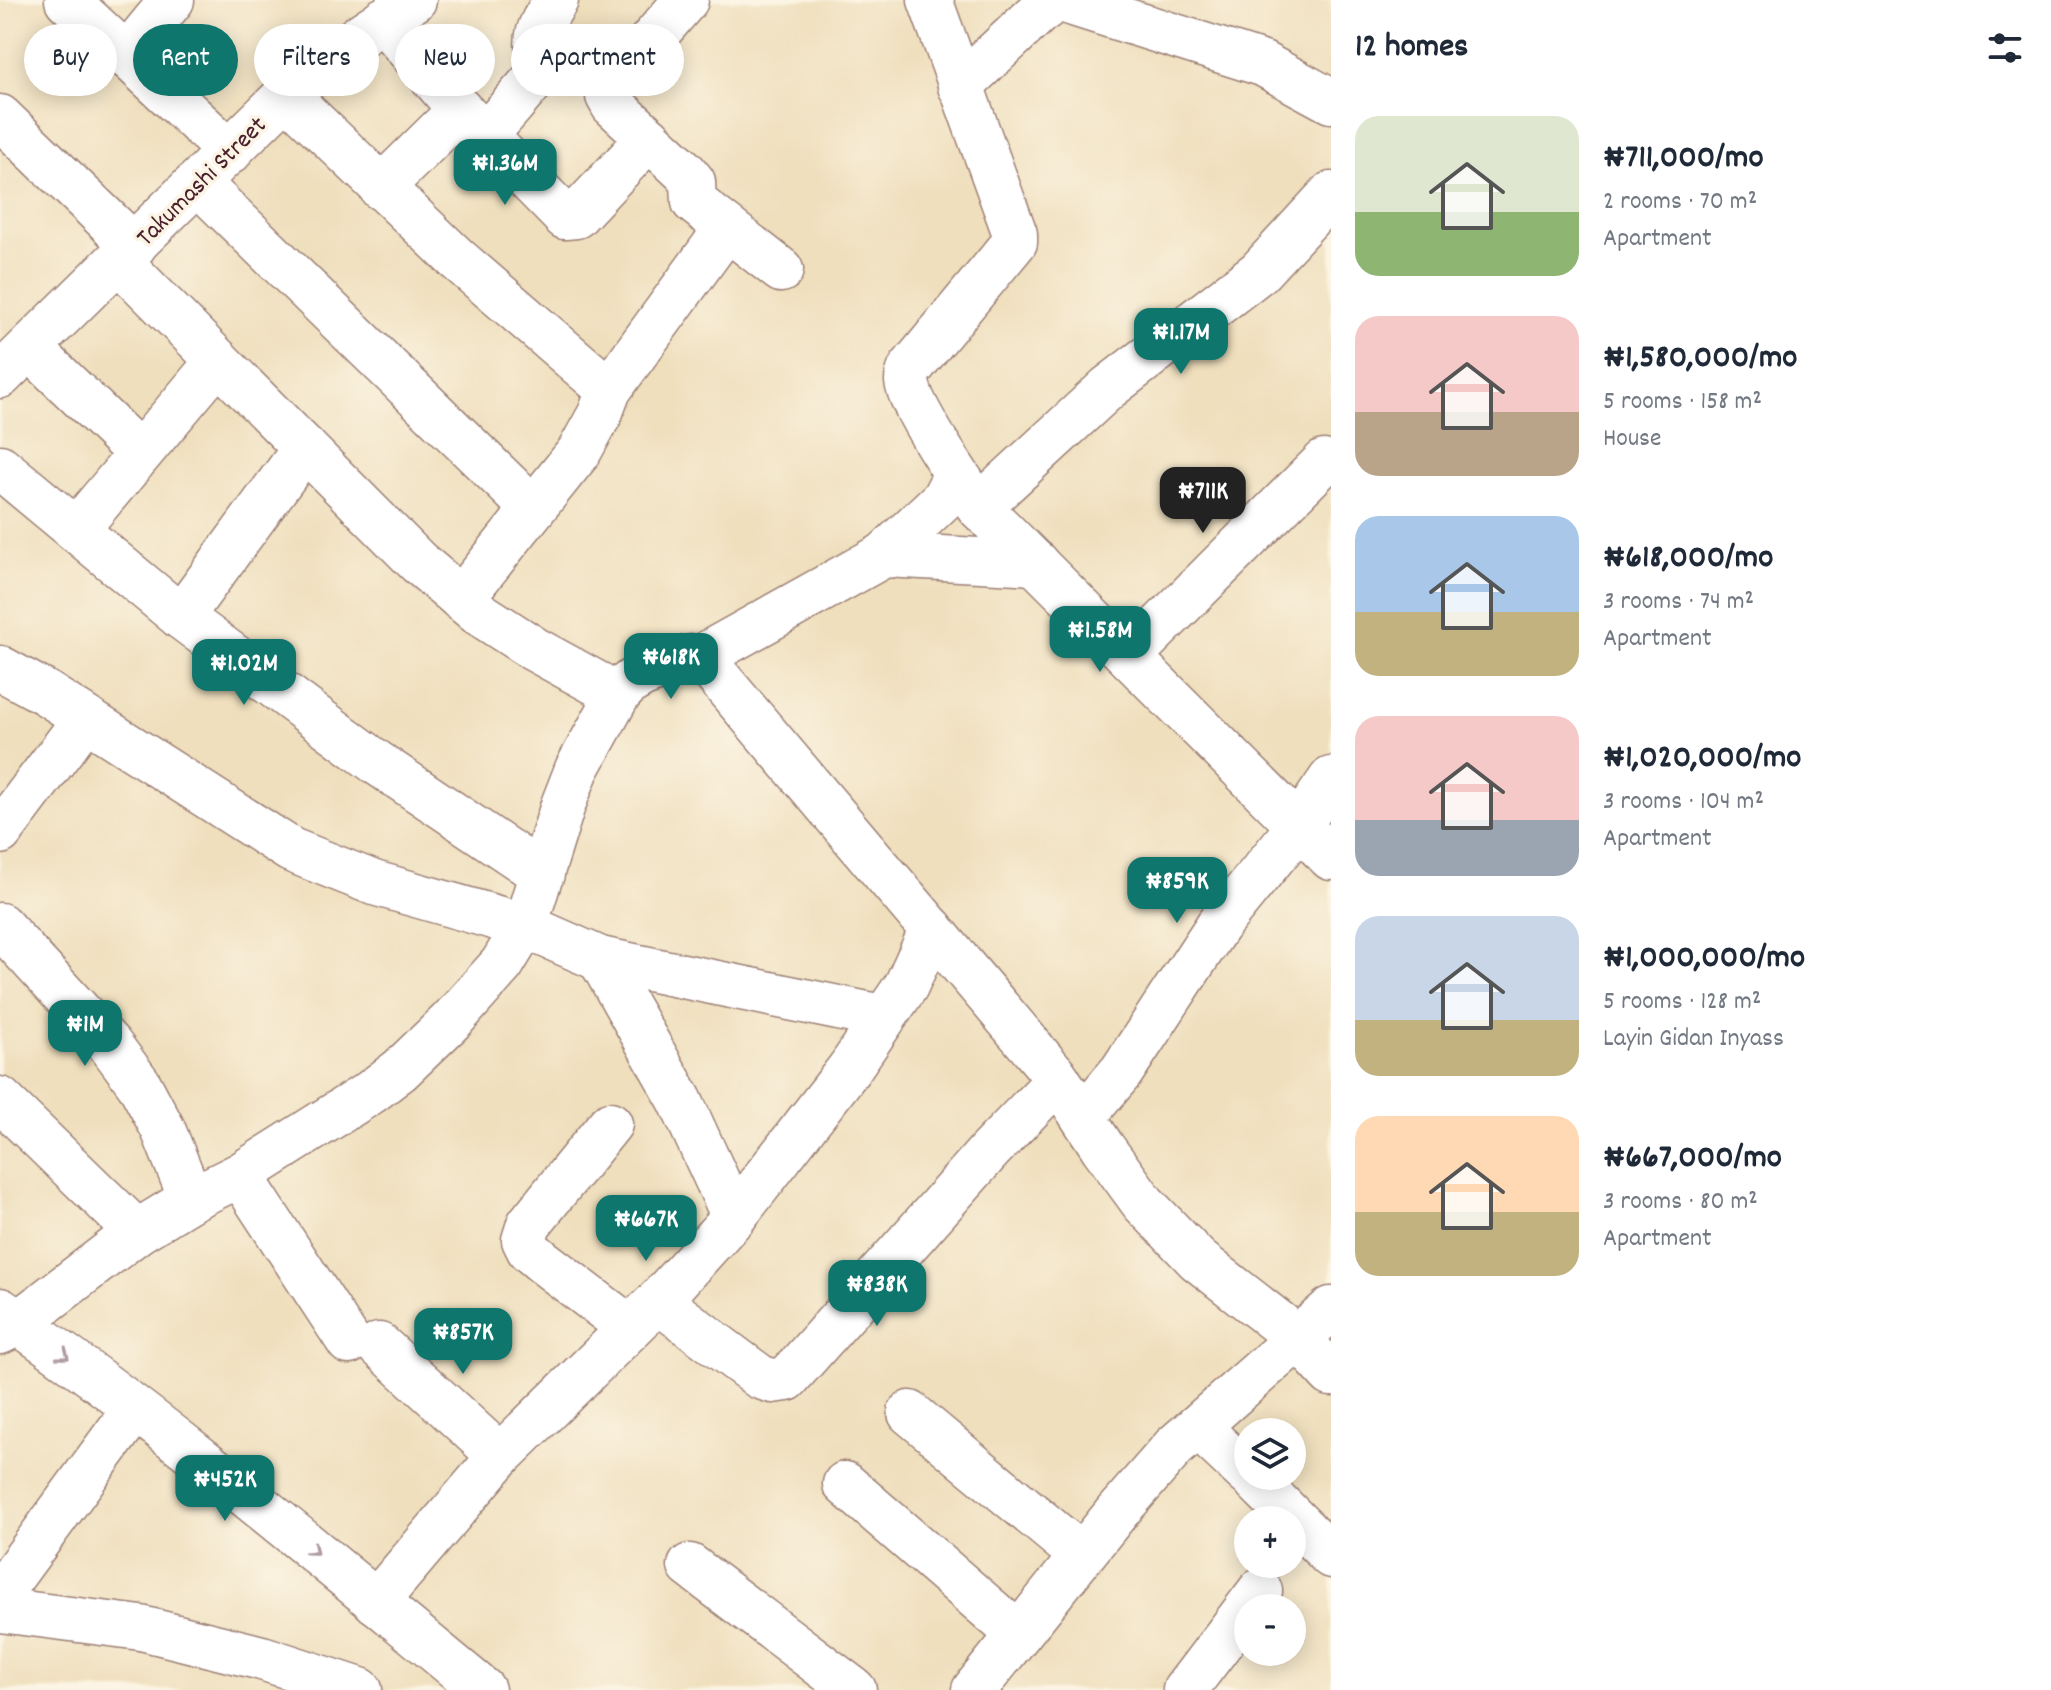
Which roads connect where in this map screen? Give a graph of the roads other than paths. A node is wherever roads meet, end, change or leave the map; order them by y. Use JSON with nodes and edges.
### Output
{"nodes":[{"id":1,"x":67,"y":0,"type":"edge"},
{"id":2,"x":172,"y":0,"type":"edge"},
{"id":3,"x":556,"y":0,"type":"edge"},
{"id":4,"x":686,"y":0,"type":"edge"},
{"id":5,"x":930,"y":0,"type":"edge"},
{"id":6,"x":1059,"y":0,"type":"edge"},
{"id":7,"x":398,"y":10,"type":"edge"},
{"id":8,"x":1175,"y":16,"type":"edge"},
{"id":9,"x":379,"y":24,"type":"edge"},
{"id":10,"x":126,"y":56,"type":"junction"},
{"id":11,"x":960,"y":86,"type":"junction"},
{"id":12,"x":285,"y":96,"type":"edge"},
{"id":13,"x":287,"y":96,"type":"edge"},
{"id":14,"x":1331,"y":101,"type":"edge"},
{"id":15,"x":0,"y":117,"type":"edge"},
{"id":16,"x":472,"y":123,"type":"junction"},
{"id":17,"x":649,"y":138,"type":"junction"},
{"id":18,"x":230,"y":152,"type":"junction"},
{"id":19,"x":198,"y":183,"type":"junction"},
{"id":20,"x":381,"y":188,"type":"junction"},
{"id":21,"x":1331,"y":194,"type":"edge"},
{"id":22,"x":727,"y":228,"type":"junction"},
{"id":23,"x":126,"y":253,"type":"junction"},
{"id":24,"x":781,"y":270,"type":"dead end"},
{"id":25,"x":218,"y":361,"type":"junction"},
{"id":26,"x":10,"y":363,"type":"edge"},
{"id":27,"x":609,"y":390,"type":"junction"},
{"id":28,"x":305,"y":448,"type":"junction"},
{"id":29,"x":139,"y":453,"type":"junction"},
{"id":30,"x":1329,"y":463,"type":"edge"},
{"id":31,"x":0,"y":467,"type":"edge"},
{"id":32,"x":968,"y":491,"type":"junction"},
{"id":33,"x":532,"y":508,"type":"junction"},
{"id":34,"x":76,"y":530,"type":"junction"},
{"id":35,"x":884,"y":555,"type":"junction"},
{"id":36,"x":1036,"y":563,"type":"junction"},
{"id":37,"x":461,"y":599,"type":"junction"},
{"id":38,"x":181,"y":617,"type":"junction"},
{"id":39,"x":1130,"y":656,"type":"junction"},
{"id":40,"x":701,"y":657,"type":"junction"},
{"id":41,"x":0,"y":668,"type":"edge"},
{"id":42,"x":618,"y":695,"type":"junction"},
{"id":43,"x":85,"y":719,"type":"junction"},
{"id":44,"x":1331,"y":779,"type":"edge"},
{"id":45,"x":1298,"y":827,"type":"junction"},
{"id":46,"x":0,"y":832,"type":"edge"},
{"id":47,"x":1331,"y":858,"type":"edge"},
{"id":48,"x":542,"y":874,"type":"junction"},
{"id":49,"x":0,"y":925,"type":"edge"},
{"id":50,"x":525,"y":926,"type":"junction"},
{"id":51,"x":932,"y":929,"type":"junction"},
{"id":52,"x":600,"y":959,"type":"junction"},
{"id":53,"x":882,"y":1017,"type":"junction"},
{"id":54,"x":1058,"y":1080,"type":"junction"},
{"id":55,"x":3,"y":1108,"type":"edge"},
{"id":56,"x":1083,"y":1117,"type":"junction"},
{"id":57,"x":610,"y":1124,"type":"dead end"},
{"id":58,"x":240,"y":1175,"type":"junction"},
{"id":59,"x":191,"y":1199,"type":"junction"},
{"id":60,"x":734,"y":1217,"type":"junction"},
{"id":61,"x":137,"y":1232,"type":"junction"},
{"id":62,"x":1331,"y":1309,"type":"edge"},
{"id":63,"x":644,"y":1314,"type":"junction"},
{"id":64,"x":6,"y":1322,"type":"edge"},
{"id":65,"x":1298,"y":1338,"type":"junction"},
{"id":66,"x":1331,"y":1374,"type":"edge"},
{"id":67,"x":134,"y":1410,"type":"junction"},
{"id":68,"x":910,"y":1413,"type":"dead end"},
{"id":69,"x":1198,"y":1427,"type":"junction"},
{"id":70,"x":500,"y":1456,"type":"junction"},
{"id":71,"x":1234,"y":1461,"type":"edge"},
{"id":72,"x":845,"y":1484,"type":"dead end"},
{"id":73,"x":1264,"y":1490,"type":"edge"},
{"id":74,"x":1081,"y":1555,"type":"junction"},
{"id":75,"x":1331,"y":1556,"type":"edge"},
{"id":76,"x":690,"y":1566,"type":"dead end"},
{"id":77,"x":1260,"y":1591,"type":"dead end"},
{"id":78,"x":0,"y":1593,"type":"edge"},
{"id":79,"x":376,"y":1602,"type":"junction"},
{"id":80,"x":0,"y":1610,"type":"edge"},
{"id":81,"x":1018,"y":1634,"type":"junction"},
{"id":82,"x":360,"y":1690,"type":"edge"},
{"id":83,"x":483,"y":1690,"type":"edge"},
{"id":84,"x":854,"y":1690,"type":"edge"},
{"id":85,"x":974,"y":1690,"type":"edge"},
{"id":86,"x":1185,"y":1690,"type":"edge"}],
"edges":[{"from":1,"to":10,"type":"street"},
{"from":2,"to":10,"type":"street"},
{"from":3,"to":16,"type":"street"},
{"from":4,"to":17,"type":"street"},
{"from":5,"to":11,"type":"street"},
{"from":6,"to":8,"type":"street"},
{"from":6,"to":11,"type":"street"},
{"from":7,"to":9,"type":"street","name":"Takumashi Street"},
{"from":7,"to":16,"type":"street"},
{"from":8,"to":14,"type":"street"},
{"from":10,"to":18,"type":"street"},
{"from":11,"to":32,"type":"street"},
{"from":12,"to":18,"type":"street","name":"Takumashi Street"},
{"from":13,"to":20,"type":"street"},
{"from":15,"to":23,"type":"street"},
{"from":16,"to":17,"type":"street"},
{"from":16,"to":20,"type":"street"},
{"from":17,"to":22,"type":"street"},
{"from":18,"to":19,"type":"street","name":"Takumashi Street"},
{"from":19,"to":23,"type":"street","name":"Takumashi Street"},
{"from":19,"to":33,"type":"street"},
{"from":20,"to":27,"type":"street"},
{"from":21,"to":32,"type":"street"},
{"from":22,"to":24,"type":"street"},
{"from":22,"to":27,"type":"street"},
{"from":23,"to":25,"type":"street"},
{"from":23,"to":26,"type":"street","name":"Takumashi Street"},
{"from":25,"to":28,"type":"street"},
{"from":25,"to":29,"type":"street"},
{"from":26,"to":29,"type":"street"},
{"from":27,"to":33,"type":"street"},
{"from":28,"to":37,"type":"street"},
{"from":28,"to":38,"type":"street"},
{"from":29,"to":34,"type":"street"},
{"from":30,"to":39,"type":"street"},
{"from":31,"to":34,"type":"street"},
{"from":32,"to":35,"type":"street"},
{"from":32,"to":36,"type":"street"},
{"from":33,"to":37,"type":"street"},
{"from":34,"to":38,"type":"street"},
{"from":35,"to":36,"type":"street"},
{"from":35,"to":40,"type":"street"},
{"from":36,"to":39,"type":"street"},
{"from":37,"to":42,"type":"street"},
{"from":38,"to":48,"type":"street"},
{"from":39,"to":45,"type":"street"},
{"from":40,"to":42,"type":"street"},
{"from":40,"to":51,"type":"street"},
{"from":41,"to":43,"type":"street"},
{"from":42,"to":48,"type":"street"},
{"from":43,"to":46,"type":"street"},
{"from":43,"to":50,"type":"street"},
{"from":44,"to":45,"type":"street"},
{"from":45,"to":47,"type":"street"},
{"from":45,"to":56,"type":"street"},
{"from":48,"to":50,"type":"street"},
{"from":49,"to":59,"type":"street"},
{"from":50,"to":52,"type":"street"},
{"from":50,"to":58,"type":"street"},
{"from":51,"to":53,"type":"street"},
{"from":51,"to":54,"type":"street"},
{"from":52,"to":53,"type":"street"},
{"from":52,"to":60,"type":"street"},
{"from":53,"to":60,"type":"street"},
{"from":54,"to":56,"type":"street"},
{"from":54,"to":63,"type":"street"},
{"from":55,"to":61,"type":"street"},
{"from":56,"to":65,"type":"street"},
{"from":57,"to":63,"type":"street"},
{"from":58,"to":59,"type":"street"},
{"from":58,"to":70,"type":"street"},
{"from":59,"to":61,"type":"street"},
{"from":60,"to":63,"type":"street"},
{"from":61,"to":64,"type":"street"},
{"from":62,"to":65,"type":"street"},
{"from":63,"to":70,"type":"street"},
{"from":64,"to":67,"type":"street","one_way":true},
{"from":65,"to":66,"type":"street"},
{"from":65,"to":69,"type":"street"},
{"from":67,"to":78,"type":"street"},
{"from":67,"to":79,"type":"street","one_way":true},
{"from":68,"to":74,"type":"street"},
{"from":69,"to":71,"type":"street"},
{"from":69,"to":74,"type":"street"},
{"from":70,"to":79,"type":"street"},
{"from":72,"to":81,"type":"street"},
{"from":73,"to":75,"type":"street"},
{"from":74,"to":81,"type":"street"},
{"from":76,"to":84,"type":"street"},
{"from":77,"to":86,"type":"street"},
{"from":79,"to":83,"type":"street"},
{"from":80,"to":82,"type":"street"},
{"from":81,"to":85,"type":"street"}]}
